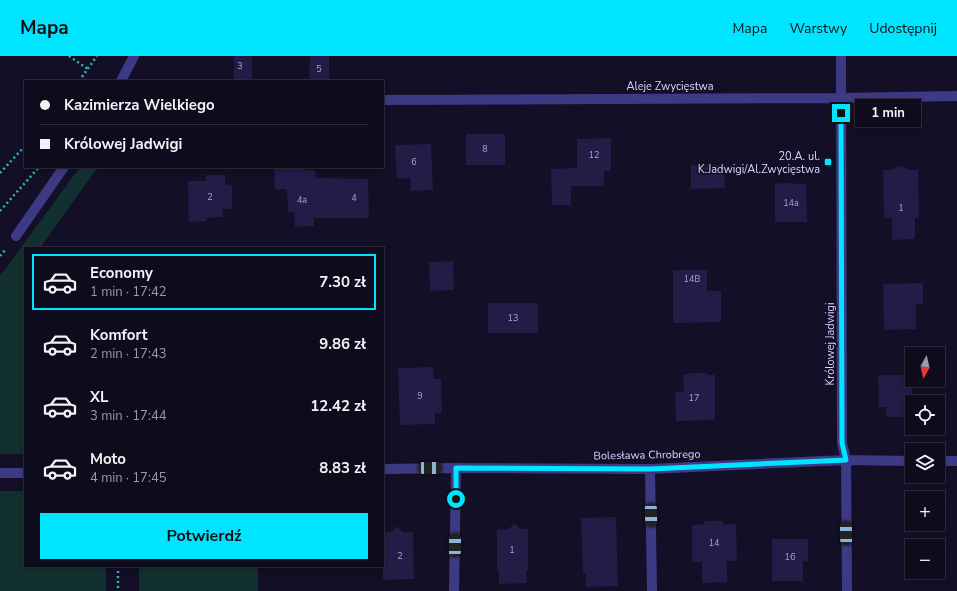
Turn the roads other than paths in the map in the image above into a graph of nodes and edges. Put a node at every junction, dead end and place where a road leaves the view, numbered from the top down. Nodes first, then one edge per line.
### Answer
1 (134, 56) edge
2 (841, 56) edge
3 (122, 80) edge
4 (957, 96) edge
5 (841, 98) junction
6 (384, 100) edge
7 (63, 168) edge
8 (16, 236) dead end
9 (846, 460) junction
10 (905, 460) edge
11 (945, 461) edge
12 (957, 461) edge
13 (456, 468) junction
14 (384, 469) edge
15 (650, 469) junction
16 (0, 473) edge
17 (24, 473) edge
18 (454, 591) edge
19 (652, 591) edge
20 (847, 591) edge

1 - 3 street
2 - 5 street, Królowej Jadwigi
4 - 5 street, Aleje Zwycięstwa
5 - 6 street, Aleje Zwycięstwa
5 - 9 street, Królowej Jadwigi
7 - 8 street
9 - 10 street, Bolesława Chrobrego
9 - 15 street, Bolesława Chrobrego
9 - 20 street, Królowej Jadwigi
11 - 12 street
13 - 14 street, Bolesława Chrobrego
13 - 15 street, Bolesława Chrobrego
13 - 18 street
15 - 19 street
16 - 17 street

